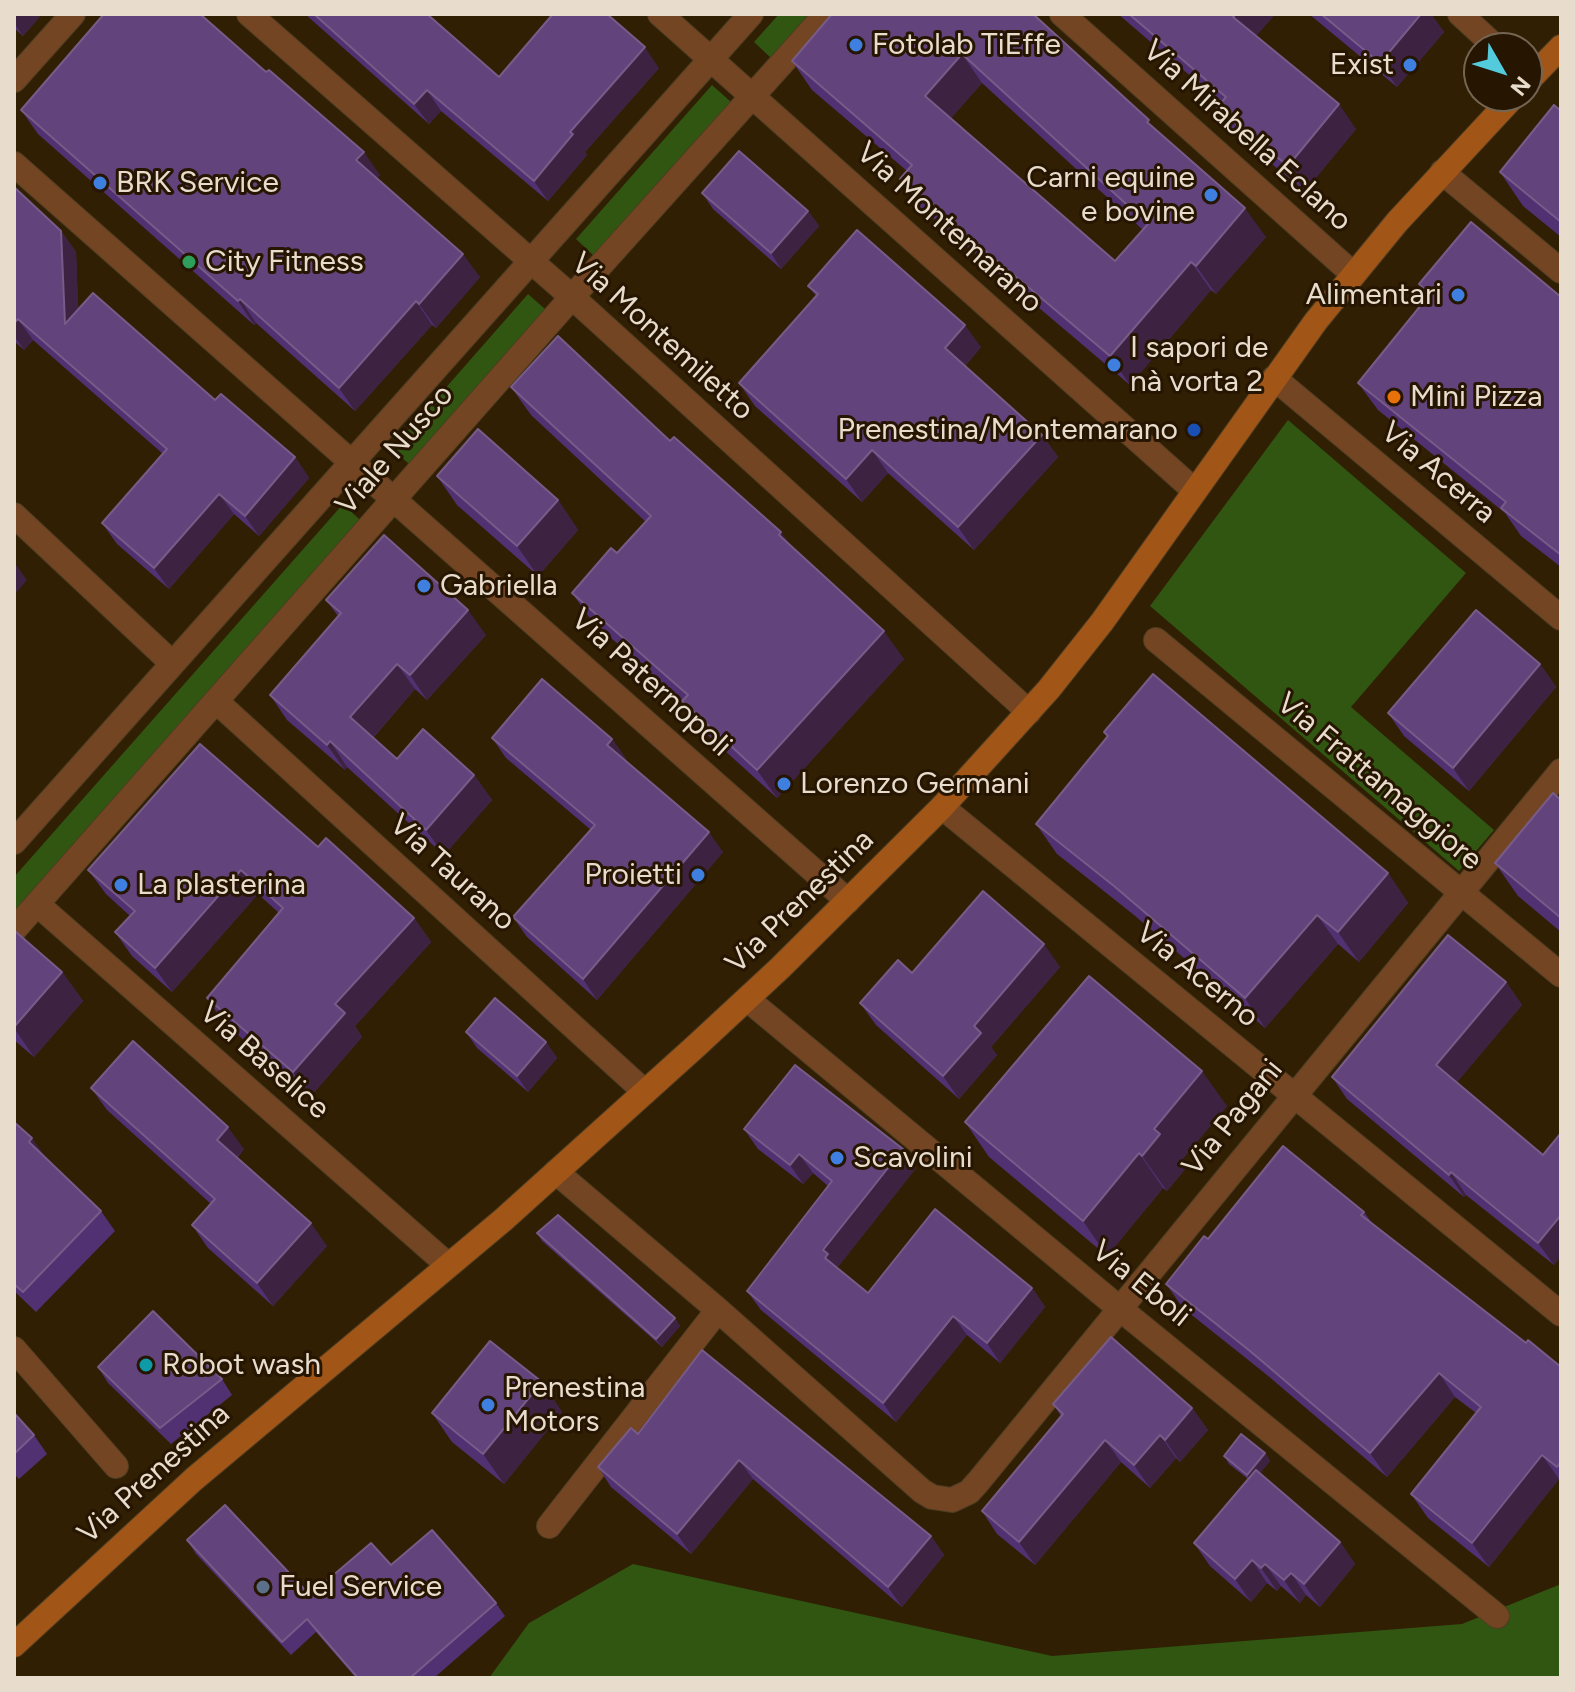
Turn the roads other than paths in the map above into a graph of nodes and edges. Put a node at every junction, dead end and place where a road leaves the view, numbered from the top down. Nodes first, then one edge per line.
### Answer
1 (73, 14) edge
2 (249, 14) edge
3 (660, 14) edge
4 (751, 14) edge
5 (826, 14) edge
6 (1062, 14) edge
7 (1460, 14) edge
8 (1480, 32) edge
9 (1561, 47) edge
10 (712, 59) junction
11 (1543, 64) edge
12 (14, 80) edge
13 (753, 96) junction
14 (1499, 112) edge
15 (14, 164) edge
16 (1442, 172) junction
17 (530, 262) junction
18 (1561, 271) edge
19 (1353, 274) junction
20 (572, 297) junction
21 (1274, 378) junction
22 (351, 461) junction
23 (1195, 491) junction
24 (395, 499) junction
25 (14, 515) edge
26 (1561, 618) edge
27 (1156, 640) dead end
28 (172, 663) junction
29 (217, 702) junction
30 (1029, 712) junction
31 (1561, 771) edge
32 (942, 807) junction
33 (14, 842) edge
34 (1462, 893) junction
35 (848, 901) junction
36 (37, 904) junction
37 (14, 930) edge
38 (1561, 975) edge
39 (747, 999) junction
40 (645, 1092) junction
41 (1293, 1095) junction
42 (556, 1172) junction
43 (448, 1265) junction
44 (1119, 1308) junction
45 (718, 1310) junction
46 (1561, 1314) edge
47 (14, 1349) edge
48 (116, 1466) dead end
49 (549, 1526) dead end
50 (1497, 1616) dead end
51 (14, 1645) edge

1 - 12 street
2 - 17 street, Via Montemiletto
3 - 10 street, Via Montemarano
4 - 10 street, Viale Nusco
5 - 13 street, Viale Nusco
6 - 19 street, Via Mirabella Eclano
7 - 8 street
9 - 11 main road
10 - 13 street, Via Montemarano
10 - 17 street, Viale Nusco
13 - 20 street, Viale Nusco
13 - 23 street, Via Montemarano
14 - 16 main road, Via Prenestina
15 - 22 street, Via Paternopoli
16 - 18 street
16 - 19 main road, Via Prenestina
17 - 20 street, Via Montemiletto
17 - 22 street, Viale Nusco
19 - 21 main road, Via Prenestina
20 - 24 street, Viale Nusco
20 - 30 street, Via Montemiletto
21 - 23 main road, Via Prenestina
21 - 26 street, Via Acerra
22 - 24 street, Via Paternopoli
22 - 28 street, Viale Nusco
23 - 30 main road, Via Prenestina
24 - 29 street, Viale Nusco
24 - 35 street, Via Paternopoli
25 - 28 street
27 - 34 street, Via Frattamaggiore
28 - 33 street, Viale Nusco
29 - 36 street, Viale Nusco
29 - 40 street, Via Taurano
30 - 32 main road, Via Prenestina
31 - 34 street, Via Pagani
32 - 35 main road, Via Prenestina
32 - 41 street, Via Acerno
34 - 38 street, Via Frattamaggiore
34 - 41 street, Via Pagani
35 - 39 main road, Via Prenestina
36 - 37 street, Viale Nusco
36 - 43 street, Via Baselice
39 - 40 main road, Via Prenestina
39 - 44 street, Via Eboli
40 - 42 main road, Via Prenestina
41 - 44 street, Via Pagani
41 - 46 street, Via Acerno
42 - 43 main road, Via Prenestina
42 - 45 street
43 - 51 main road, Via Prenestina
44 - 45 street, Via Pagani
44 - 50 street, Via Eboli
45 - 49 street
47 - 48 street

